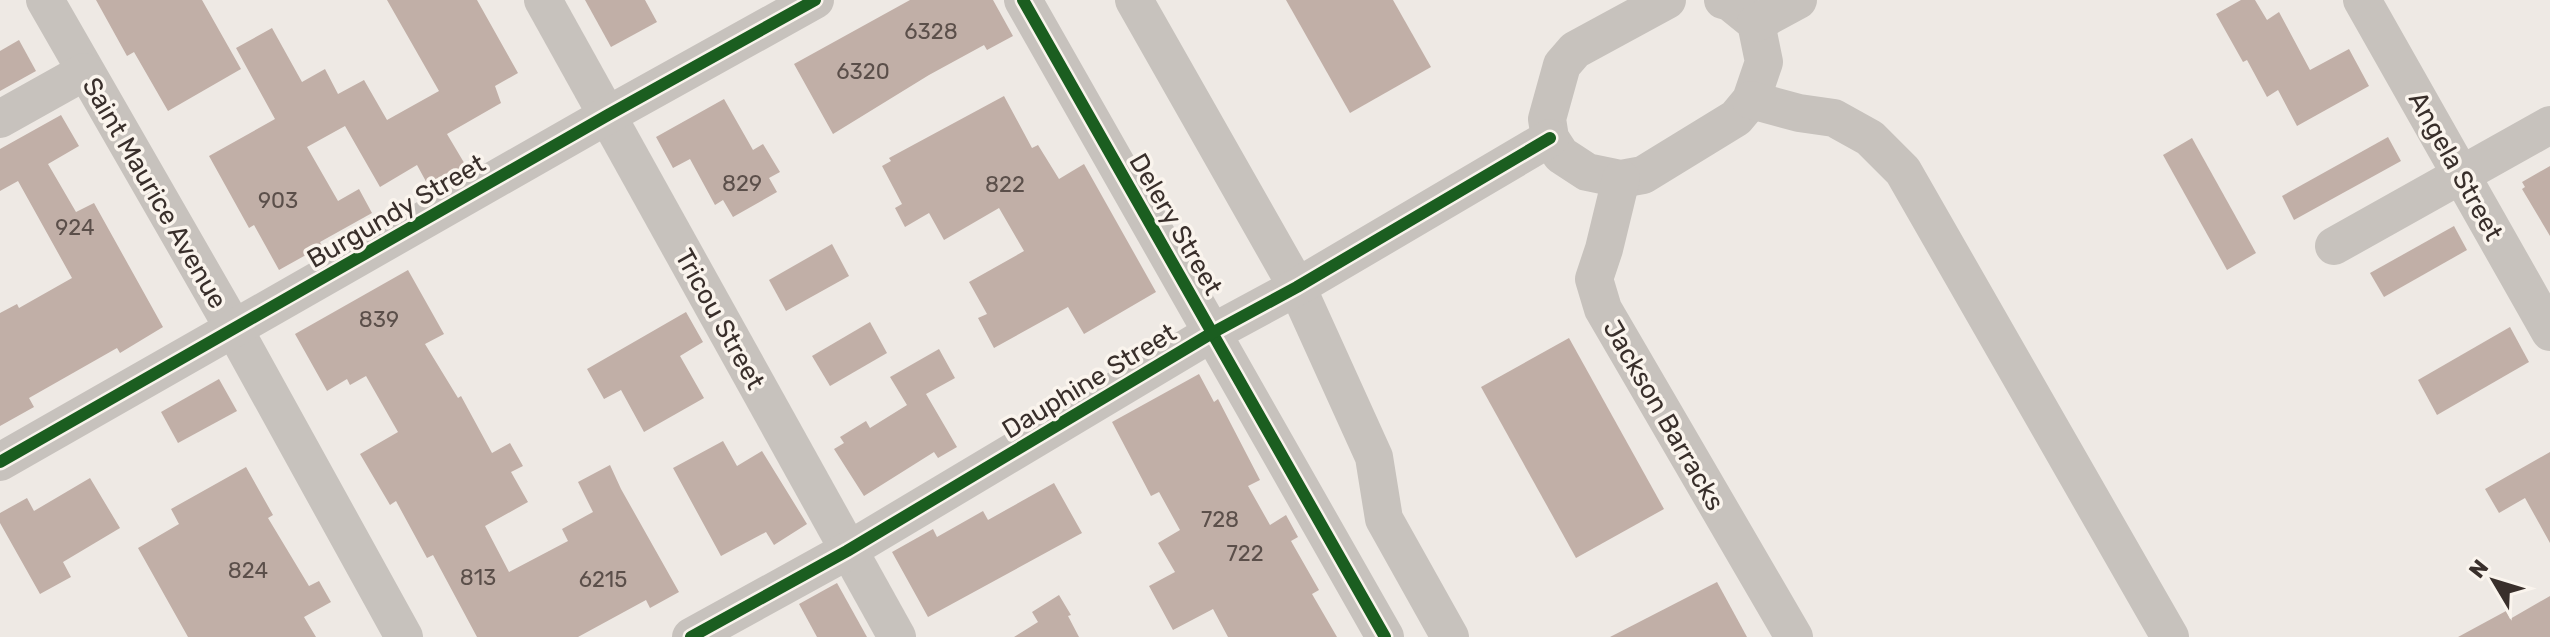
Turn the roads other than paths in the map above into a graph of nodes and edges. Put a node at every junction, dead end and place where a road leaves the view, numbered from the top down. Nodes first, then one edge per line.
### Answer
1 (45, 0) edge
2 (543, 0) edge
3 (815, 0) edge
4 (1023, 0) edge
5 (1134, 0) edge
6 (1667, 0) edge
7 (1723, 0) edge
8 (1798, 0) edge
9 (2362, 0) edge
10 (1756, 23) junction
11 (84, 72) junction
12 (1751, 100) junction
13 (608, 115) junction
14 (0, 119) edge
15 (2550, 125) edge
16 (1550, 138) junction
17 (2460, 176) junction
18 (1621, 179) junction
19 (2334, 246) dead end
20 (1297, 287) junction
21 (234, 329) junction
22 (2550, 332) edge
23 (1212, 333) junction
24 (0, 462) edge
25 (847, 551) junction
26 (404, 637) edge
27 (691, 637) edge
28 (897, 637) edge
29 (1385, 637) edge
30 (1450, 637) edge
31 (1794, 637) edge
32 (2170, 637) edge

1 - 11 street, Saint Maurice Avenue
2 - 13 street, Tricou Street
3 - 13 street, Burgundy Street
4 - 23 street, Delery Street
5 - 20 street
6 - 16 street
7 - 10 street
8 - 10 street
9 - 17 street, Angela Street
10 - 12 street
11 - 14 street
11 - 21 street, Saint Maurice Avenue
12 - 18 street
12 - 32 street
13 - 21 street, Burgundy Street
13 - 25 street, Tricou Street
15 - 17 street
16 - 18 street
16 - 20 street, Dauphine Street
17 - 19 street
17 - 22 street, Angela Street
18 - 31 street, Jackson Barracks
20 - 23 street, Dauphine Street
20 - 30 street
21 - 24 street, Burgundy Street
21 - 26 street, Saint Maurice Avenue
23 - 25 street, Dauphine Street
23 - 29 street, Delery Street
25 - 27 street, Dauphine Street
25 - 28 street, Tricou Street

